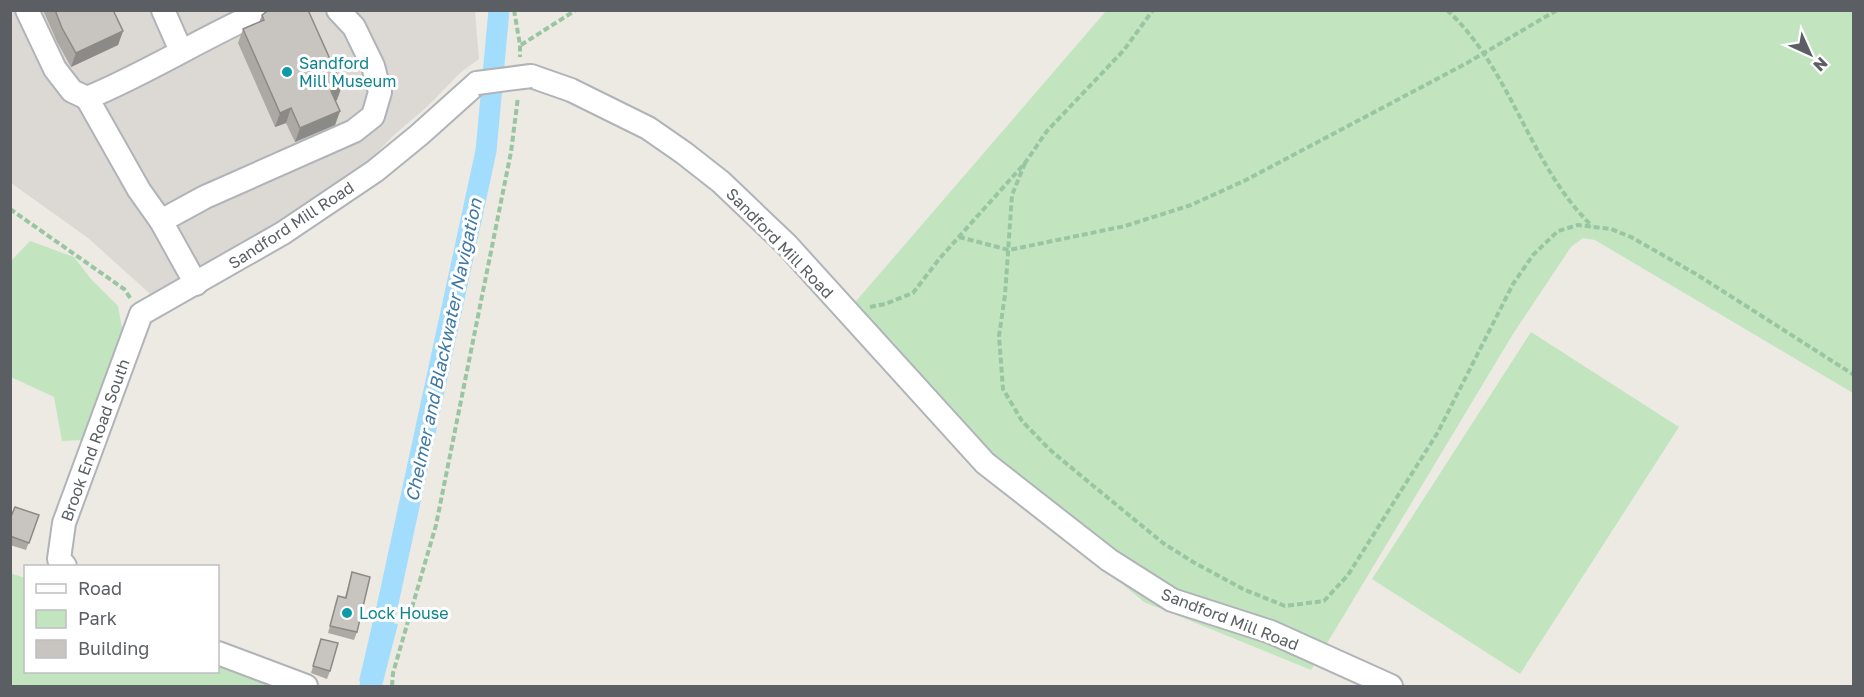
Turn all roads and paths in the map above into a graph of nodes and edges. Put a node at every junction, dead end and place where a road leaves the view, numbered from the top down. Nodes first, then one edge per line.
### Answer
1 (27, 10) edge
2 (163, 10) edge
3 (265, 10) edge
4 (338, 10) edge
5 (514, 10) edge
6 (576, 10) edge
7 (1153, 10) edge
8 (1447, 10) edge
9 (1557, 10) edge
10 (520, 45) junction
11 (182, 51) junction
12 (1484, 53) junction
13 (523, 79) junction
14 (87, 98) junction
15 (1025, 163) junction
16 (10, 209) edge
17 (161, 221) junction
18 (1593, 227) junction
19 (959, 237) junction
20 (1009, 250) junction
21 (196, 284) junction
22 (846, 312) junction
23 (141, 314) junction
24 (1854, 375) edge
25 (63, 565) edge
26 (219, 653) edge
27 (306, 687) edge
28 (392, 687) edge
29 (1391, 687) edge

1 - 14 street
2 - 11 street
3 - 11 street
4 - 17 street
5 - 10 path
6 - 10 path
7 - 15 path
8 - 12 path
9 - 12 path
10 - 13 path
11 - 14 street
12 - 18 path
12 - 20 path
13 - 21 street, Sandford Mill Road, bridge
13 - 22 street, Sandford Mill Road
13 - 28 path
14 - 17 street
15 - 19 path
15 - 20 path
16 - 23 path
17 - 21 street
18 - 20 path
18 - 24 path
19 - 20 path
19 - 22 path
21 - 23 street, Sandford Mill Road
22 - 29 street, Sandford Mill Road
23 - 25 street, Brook End Road South
26 - 27 street

